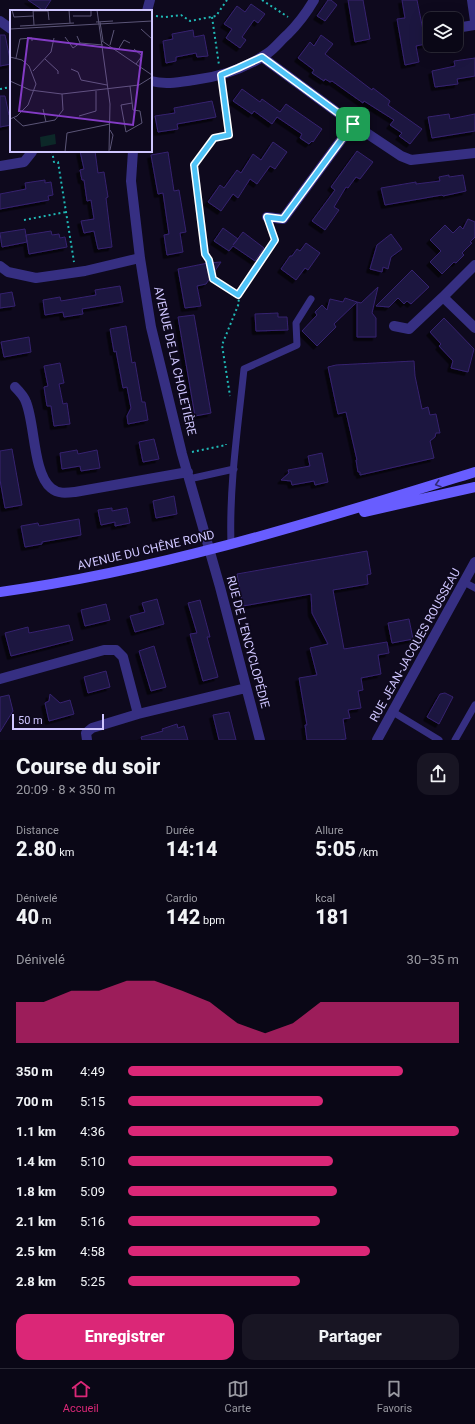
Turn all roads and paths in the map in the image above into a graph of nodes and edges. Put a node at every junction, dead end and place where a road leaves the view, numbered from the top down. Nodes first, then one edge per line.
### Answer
1 (150, 0) edge
2 (227, 0) edge
3 (262, 0) edge
4 (314, 0) edge
5 (472, 0) edge
6 (147, 10) edge
7 (152, 16) edge
8 (212, 17) junction
9 (0, 21) edge
10 (475, 21) edge
11 (297, 24) junction
12 (475, 25) edge
13 (463, 27) edge
14 (10, 28) edge
15 (262, 57) junction
16 (221, 75) junction
17 (152, 81) edge
18 (10, 87) edge
19 (0, 89) edge
20 (353, 124) junction
21 (32, 152) edge
22 (52, 152) edge
23 (133, 152) edge
24 (475, 153) edge
25 (0, 166) edge
26 (66, 212) junction
27 (267, 217) joint
28 (24, 220) dead end
29 (140, 258) junction
30 (475, 265) edge
31 (0, 266) edge
32 (76, 272) junction
33 (238, 295) junction
34 (442, 297) junction
35 (311, 299) dead end
36 (394, 326) dead end
37 (475, 328) edge
38 (16, 387) dead end
39 (231, 399) dead end
40 (227, 437) dead end
41 (182, 454) junction
42 (234, 469) junction
43 (475, 472) edge
44 (188, 475) junction
45 (475, 487) edge
46 (296, 526) junction
47 (231, 544) junction
48 (210, 550) junction
49 (475, 562) edge
50 (464, 582) junction
51 (475, 588) edge
52 (0, 592) edge
53 (0, 679) edge
54 (246, 688) junction
55 (475, 705) edge
56 (393, 712) junction
57 (138, 714) junction
58 (87, 740) edge
59 (260, 740) edge
60 (377, 740) edge
61 (439, 740) edge
62 (455, 740) edge

1 - 6 street
2 - 8 path
3 - 11 path
4 - 11 street
5 - 10 street
7 - 8 path
8 - 16 path
9 - 14 street
11 - 15 street
12 - 13 street
15 - 16 street
15 - 20 street
16 - 17 street
16 - 33 path
18 - 19 path
20 - 24 street
20 - 27 street
21 - 25 street
22 - 26 path
23 - 29 street, AVENUE DE LA CHOLETIÈRE
26 - 28 path
26 - 32 path
27 - 33 path
29 - 32 street
29 - 41 street, AVENUE DE LA CHOLETIÈRE
30 - 34 street
31 - 32 street
33 - 39 path
34 - 36 street
34 - 37 street
35 - 42 lane
38 - 44 street
40 - 41 path
41 - 44 street, AVENUE DE LA CHOLETIÈRE
42 - 44 lane
42 - 47 lane
43 -> 46 main road, AVENUE DU CHÊNE ROND
44 - 48 street, AVENUE DE LA CHOLETIÈRE
45 - 46 main road, AVENUE DU CHÊNE ROND
46 - 47 main road, AVENUE DU CHÊNE ROND
47 - 48 main road, AVENUE DU CHÊNE ROND
48 - 52 main road, AVENUE DU CHÊNE ROND
48 - 54 street, RUE DE L’ENCYCLOPÉDIE
49 - 50 street, RUE JEAN-JACQUES ROUSSEAU
50 - 51 lane
50 - 56 street, RUE JEAN-JACQUES ROUSSEAU
53 - 57 street
54 - 57 street
54 - 59 street, RUE DE L’ENCYCLOPÉDIE
55 - 62 lane
56 - 60 street, RUE JEAN-JACQUES ROUSSEAU
56 - 61 lane
57 - 58 street

